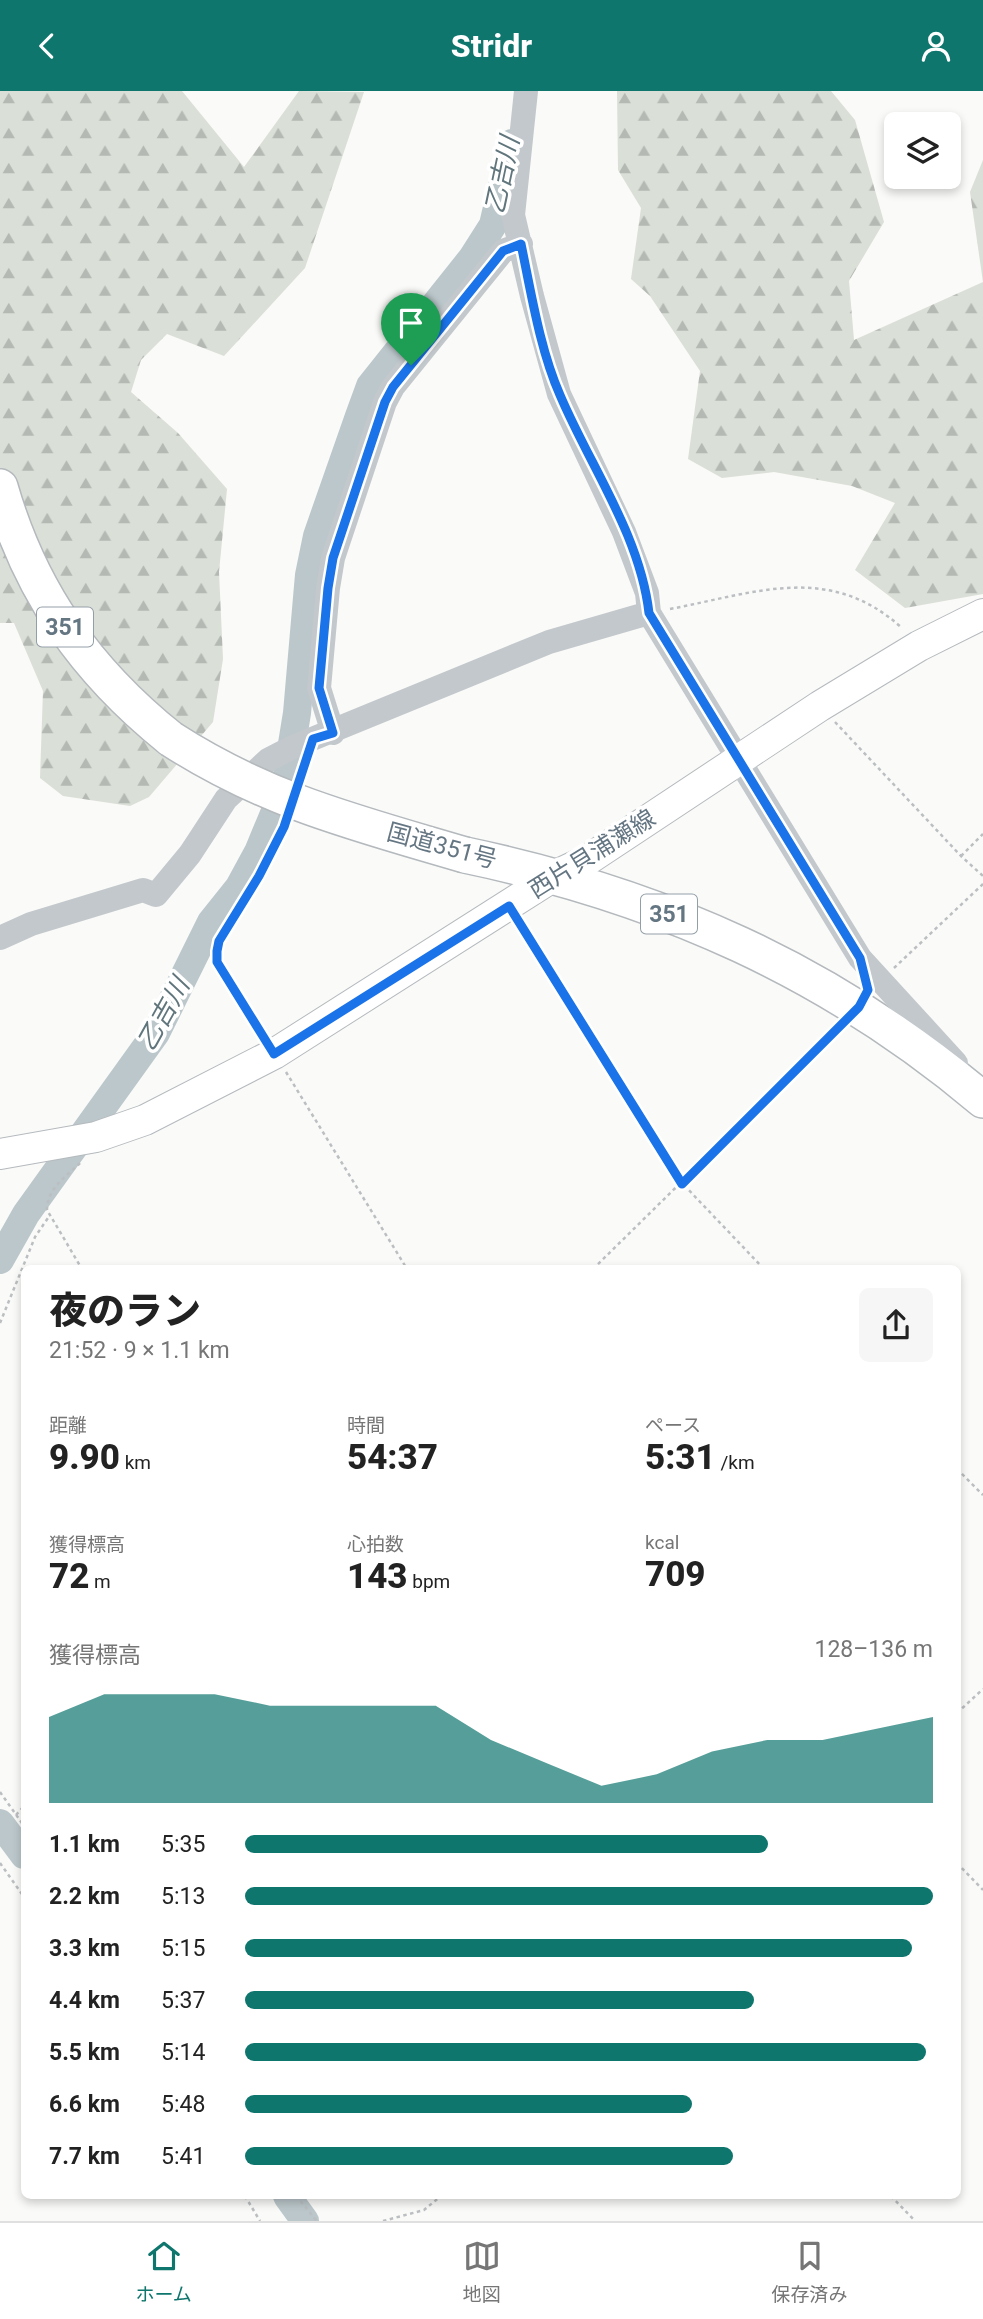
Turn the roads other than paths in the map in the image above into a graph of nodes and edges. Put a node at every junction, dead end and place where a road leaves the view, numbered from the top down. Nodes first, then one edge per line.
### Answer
1 (526, 91) edge
2 (521, 244) junction
3 (0, 487) edge
4 (649, 613) junction
5 (983, 614) edge
6 (323, 736) junction
7 (742, 761) junction
8 (554, 876) junction
9 (0, 938) edge
10 (860, 958) junction
11 (859, 1007) junction
12 (983, 1098) edge
13 (0, 1154) edge

1 - 2 street
2 - 4 street
2 - 6 street
3 - 8 highway, 国道351号 / 351, bridge
4 - 6 street
4 - 7 street
5 - 7 main road, 西片貝浦瀬線
6 - 9 street
7 - 8 main road, 西片貝浦瀬線
7 - 10 street
8 - 11 highway, 国道351号 / 351
8 - 13 main road, 西片貝浦瀬線
10 - 11 street
10 - 12 street
11 - 12 highway, 国道351号 / 351

